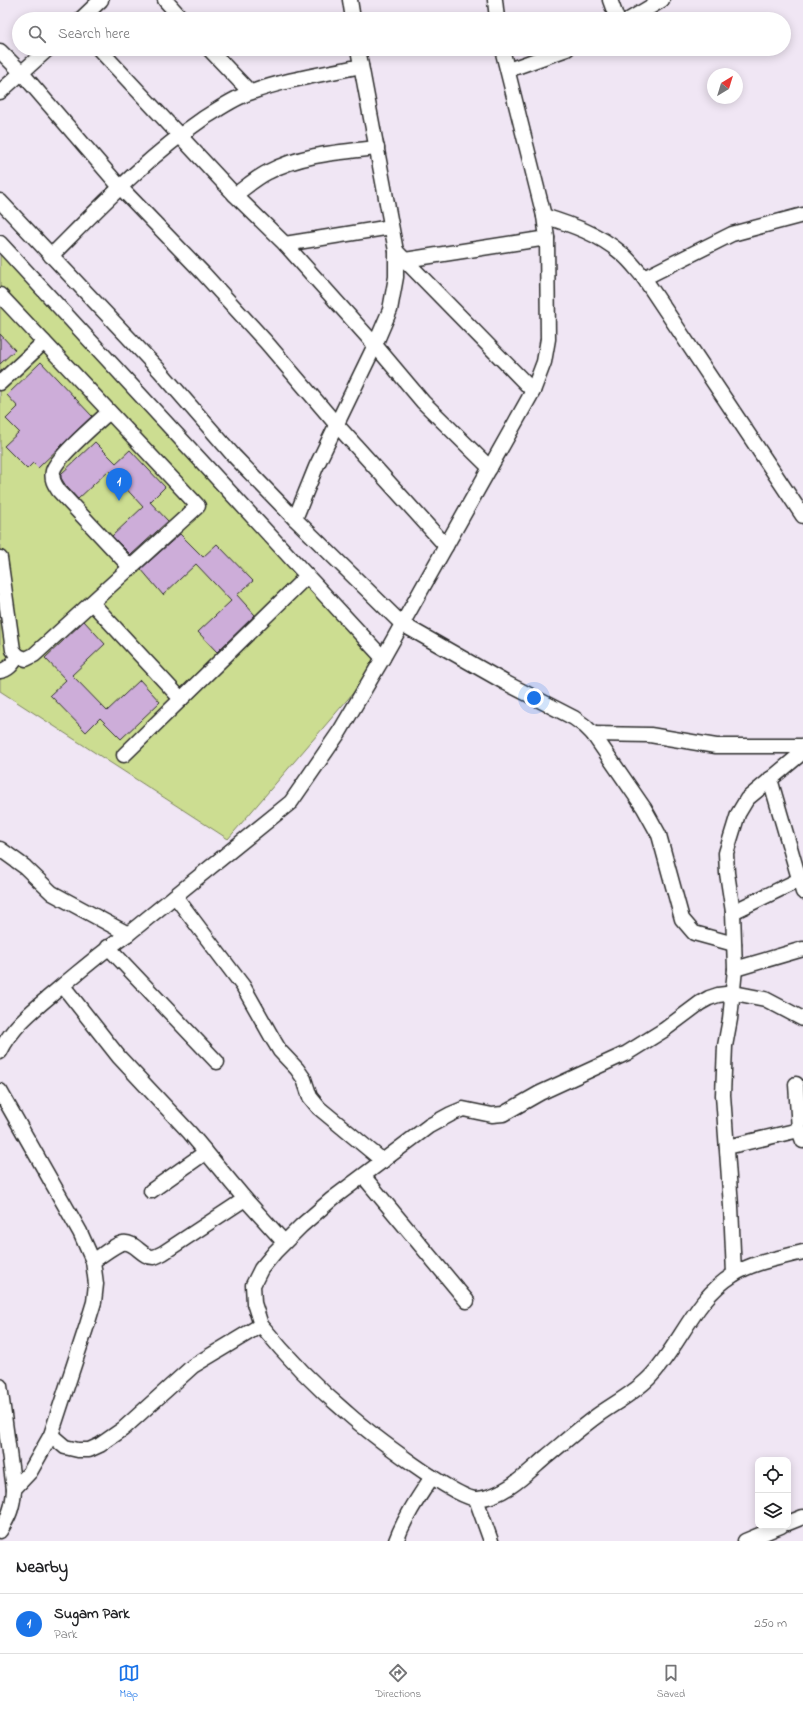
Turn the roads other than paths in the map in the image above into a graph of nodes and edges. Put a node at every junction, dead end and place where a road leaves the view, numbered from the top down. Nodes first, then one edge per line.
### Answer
1 (101, 0) edge
2 (165, 0) edge
3 (350, 0) edge
4 (495, 0) edge
5 (610, 0) edge
6 (662, 0) edge
7 (89, 12) edge
8 (176, 12) edge
9 (352, 12) edge
10 (496, 12) edge
11 (614, 12) edge
12 (642, 12) edge
13 (0, 51) edge
14 (40, 56) edge
15 (106, 56) edge
16 (216, 56) edge
17 (359, 56) edge
18 (504, 56) edge
19 (547, 56) edge
20 (361, 66) junction
21 (508, 70) junction
22 (21, 72) junction
23 (0, 92) edge
24 (250, 92) junction
25 (180, 135) junction
26 (377, 148) junction
27 (120, 187) junction
28 (235, 195) junction
29 (0, 201) edge
30 (803, 215) edge
31 (544, 216) junction
32 (391, 227) junction
33 (547, 238) junction
34 (0, 243) edge
35 (285, 244) junction
36 (400, 255) junction
37 (51, 256) junction
38 (644, 278) junction
39 (0, 295) edge
40 (44, 342) junction
41 (376, 345) junction
42 (0, 383) edge
43 (533, 391) junction
44 (109, 412) junction
45 (336, 424) junction
46 (490, 468) junction
47 (803, 516) edge
48 (295, 520) junction
49 (446, 546) junction
50 (0, 558) edge
51 (131, 568) junction
52 (307, 576) junction
53 (92, 603) junction
54 (402, 624) junction
55 (18, 656) junction
56 (383, 658) junction
57 (0, 671) edge
58 (181, 699) junction
59 (593, 734) junction
60 (803, 746) edge
61 (803, 752) edge
62 (124, 755) dead end
63 (770, 779) junction
64 (0, 849) edge
65 (802, 883) edge
66 (175, 896) junction
67 (733, 912) junction
68 (128, 934) junction
69 (734, 944) junction
70 (108, 947) junction
71 (803, 949) edge
72 (735, 969) junction
73 (63, 986) junction
74 (734, 993) junction
75 (803, 1019) edge
76 (0, 1052) edge
77 (217, 1062) dead end
78 (796, 1084) dead end
79 (0, 1091) edge
80 (801, 1136) edge
81 (727, 1147) junction
82 (206, 1152) junction
83 (383, 1161) junction
84 (364, 1177) junction
85 (151, 1191) dead end
86 (245, 1199) junction
87 (284, 1242) junction
88 (803, 1252) edge
89 (93, 1261) junction
90 (734, 1274) junction
91 (467, 1301) dead end
92 (261, 1325) junction
93 (0, 1386) edge
94 (2, 1420) edge
95 (51, 1435) junction
96 (432, 1477) junction
97 (14, 1489) junction
98 (476, 1499) junction
99 (803, 1517) edge
100 (791, 1522) edge
101 (774, 1529) edge
102 (0, 1531) edge
103 (396, 1541) edge
104 (491, 1541) edge
105 (745, 1541) edge

1 - 7 street
2 - 8 street
3 - 9 street
4 - 10 street
5 - 11 street
6 - 12 street
13 - 22 street
14 - 22 street
15 - 25 street
16 - 24 street
17 - 20 street
18 - 21 street
19 - 21 street
20 - 24 street
20 - 26 street
21 - 31 street
22 - 23 street
22 - 27 street
24 - 25 street
25 - 27 street
25 - 28 street
26 - 28 street
26 - 32 street
27 - 37 street
27 - 45 street
28 - 35 street
29 - 37 street
30 - 38 street
31 - 33 street
31 - 38 street
32 - 35 street
32 - 36 street
33 - 36 street
33 - 43 street
34 - 52 street
35 - 41 street
36 - 41 street
36 - 43 street
37 - 48 street
38 - 47 street
39 - 40 street
40 - 42 street
40 - 44 street
41 - 45 street
41 - 46 street
43 - 46 street
44 - 51 street
44 - 51 street
45 - 48 street
45 - 49 street
46 - 49 street
48 - 54 street
49 - 54 street
50 - 55 street
51 - 53 street
52 - 56 street
52 - 58 street
53 - 55 street
53 - 58 street
54 - 56 street
54 - 59 street
55 - 57 street
56 - 66 street
58 - 62 street
59 - 60 street
59 - 69 street
61 - 63 street
63 - 65 street
63 - 67 street
64 - 68 street
65 - 67 street
66 - 68 street
66 - 83 street
67 - 69 street
68 - 70 street
69 - 72 street
70 - 73 street
70 - 77 street
71 - 72 street
72 - 74 street
73 - 76 street
73 - 82 street
74 - 75 street
74 - 81 street
74 - 83 street
78 - 80 street
79 - 89 street
80 - 81 street
81 - 90 street
82 - 85 street
82 - 86 street
83 - 84 street
84 - 87 street
84 - 91 street
86 - 87 street
86 - 89 street
87 - 92 street
88 - 90 street
89 - 95 street
90 - 98 street
92 - 95 street
92 - 96 street
93 - 94 street
94 - 97 street
95 - 97 street
96 - 98 street
96 - 103 street
97 - 102 street
98 - 104 street
99 - 100 street
101 - 105 street

